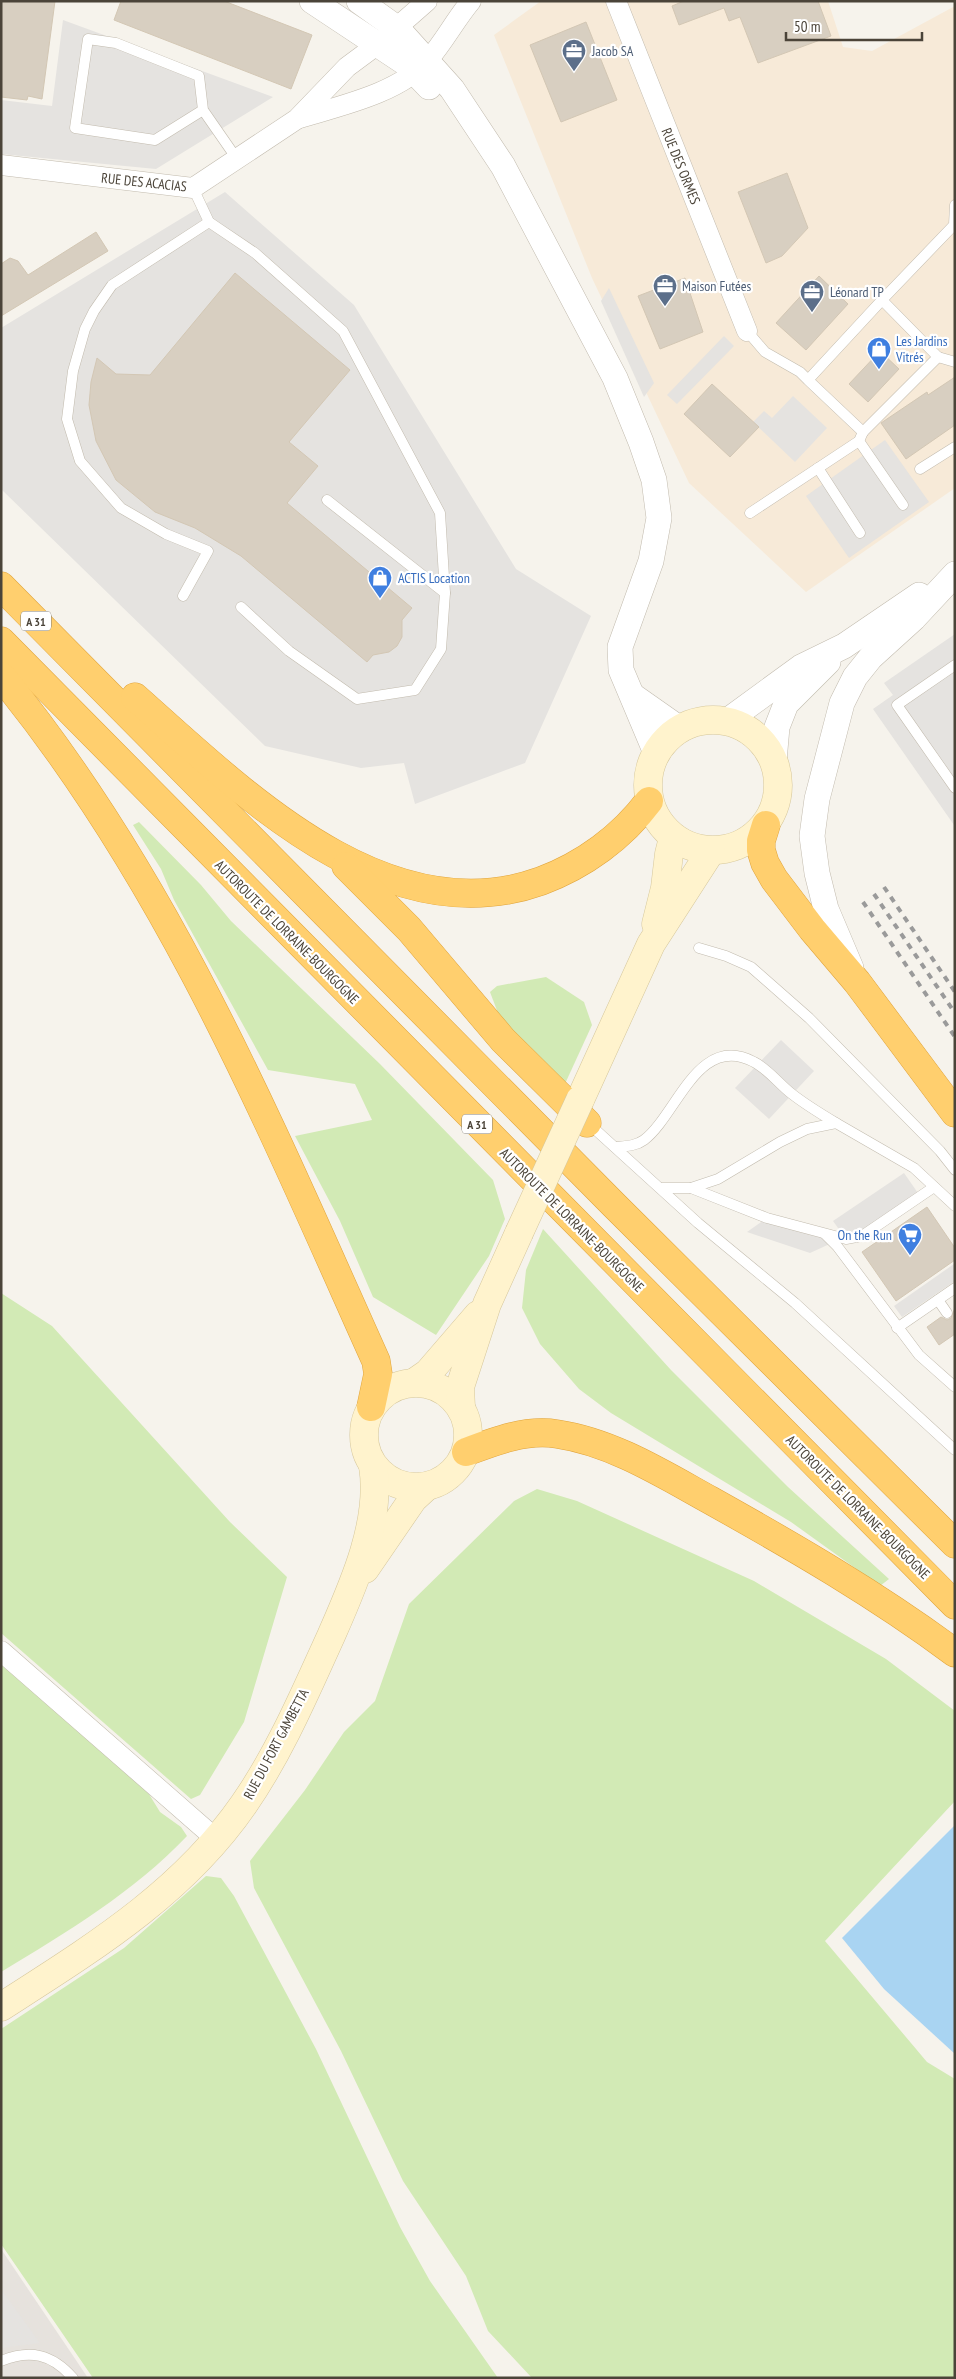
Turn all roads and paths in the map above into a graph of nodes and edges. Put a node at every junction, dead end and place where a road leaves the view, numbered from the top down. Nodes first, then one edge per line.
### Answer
1 (312, 1) edge
2 (359, 1) edge
3 (427, 1) edge
4 (471, 1) edge
5 (616, 1) edge
6 (396, 27) junction
7 (378, 44) junction
8 (421, 67) junction
9 (203, 110) junction
10 (297, 119) junction
11 (237, 158) junction
12 (1, 165) edge
13 (193, 188) junction
14 (955, 205) edge
15 (209, 222) junction
16 (882, 300) junction
17 (747, 331) joint
18 (938, 358) junction
19 (955, 362) edge
20 (808, 380) junction
21 (861, 436) junction
22 (955, 447) edge
23 (818, 468) junction
24 (920, 469) dead end
25 (327, 500) dead end
26 (903, 505) dead end
27 (750, 513) dead end
28 (860, 533) dead end
29 (955, 573) edge
30 (1, 586) edge
31 (445, 593) junction
32 (183, 596) dead end
33 (241, 607) dead end
34 (1, 641) edge
35 (844, 646) junction
36 (70, 655) junction
37 (955, 665) edge
38 (1, 676) edge
39 (631, 694) junction
40 (728, 721) junction
41 (680, 729) junction
42 (656, 753) junction
43 (774, 761) junction
44 (955, 788) edge
45 (649, 801) junction
46 (766, 825) junction
47 (673, 838) junction
48 (711, 851) junction
49 (333, 854) junction
50 (651, 944) junction
51 (699, 948) dead end
52 (857, 982) junction
53 (584, 1111) junction
54 (955, 1114) edge
55 (836, 1123) junction
56 (615, 1147) junction
57 (955, 1170) edge
58 (934, 1187) junction
59 (662, 1188) junction
60 (691, 1188) junction
61 (955, 1206) edge
62 (824, 1234) junction
63 (955, 1288) edge
64 (938, 1300) junction
65 (486, 1304) junction
66 (947, 1313) dead end
67 (897, 1328) junction
68 (415, 1382) junction
69 (955, 1387) edge
70 (371, 1407) junction
71 (461, 1408) junction
72 (955, 1450) edge
73 (466, 1452) junction
74 (373, 1466) junction
75 (426, 1487) junction
76 (955, 1544) edge
77 (354, 1585) junction
78 (955, 1605) edge
79 (1, 1651) edge
80 (955, 1653) edge
81 (216, 1839) junction
82 (1, 2007) edge
83 (1, 2361) edge
84 (73, 2378) edge

1 - 7 street
2 - 6 street
3 - 6 street, RUE DES ACACIAS
4 - 8 street
5 - 17 street, RUE DES ORMES
6 - 7 street, RUE DES ACACIAS
6 - 8 street
7 - 8 street
7 - 10 street, RUE DES ACACIAS
8 - 10 street, RUE DES ACACIAS
8 - 39 street
9 - 9 lane
9 - 11 lane
10 - 11 street, RUE DES ACACIAS
11 - 13 street, RUE DES ACACIAS
12 - 13 street, RUE DES ACACIAS
13 - 15 lane
14 - 16 lane
15 - 31 lane
15 - 32 lane
16 - 18 lane
16 - 20 lane
17 - 20 lane
18 - 19 lane
18 - 21 lane
20 - 21 lane
21 - 23 lane
21 - 26 lane
22 - 24 lane
23 - 27 lane
23 - 28 lane
25 - 31 lane
29 - 35 street
29 - 52 street
30 - 36 highway, A 31
31 - 33 lane
34 - 78 highway, AUTOROUTE DE LORRAINE-BOURGOGNE / A 31
35 - 40 street
35 - 43 street
36 - 49 highway
36 - 76 highway, A 31
37 - 44 lane
38 - 70 highway
39 - 41 street
39 - 42 street
40 - 41 main road
40 - 43 main road
41 - 42 main road
42 - 45 main road
43 - 46 main road
45 - 47 main road
45 - 49 highway
46 - 48 main road
46 - 52 highway
47 - 48 main road
47 - 50 main road
48 - 50 main road
49 - 53 highway
50 - 53 main road
51 - 57 lane
52 - 54 highway
53 - 56 lane
53 - 65 main road, bridge
55 - 56 lane
55 - 58 lane
55 - 60 lane
56 - 59 lane
58 - 61 lane
58 - 62 lane
59 - 60 lane
59 - 72 lane
60 - 62 lane
62 - 67 lane
63 - 64 lane
64 - 66 lane
64 - 67 lane
65 - 68 main road
65 - 71 main road
67 - 69 lane
68 - 70 main road
68 - 71 main road
70 - 74 main road
71 - 73 main road
73 - 75 main road
73 - 80 highway
74 - 75 main road
74 - 77 main road, RUE DU FORT GAMBETTA
75 - 77 main road, RUE DU FORT GAMBETTA
77 - 81 main road, RUE DU FORT GAMBETTA
79 - 81 street
81 - 82 main road, RUE DU FORT GAMBETTA
83 - 84 lane

